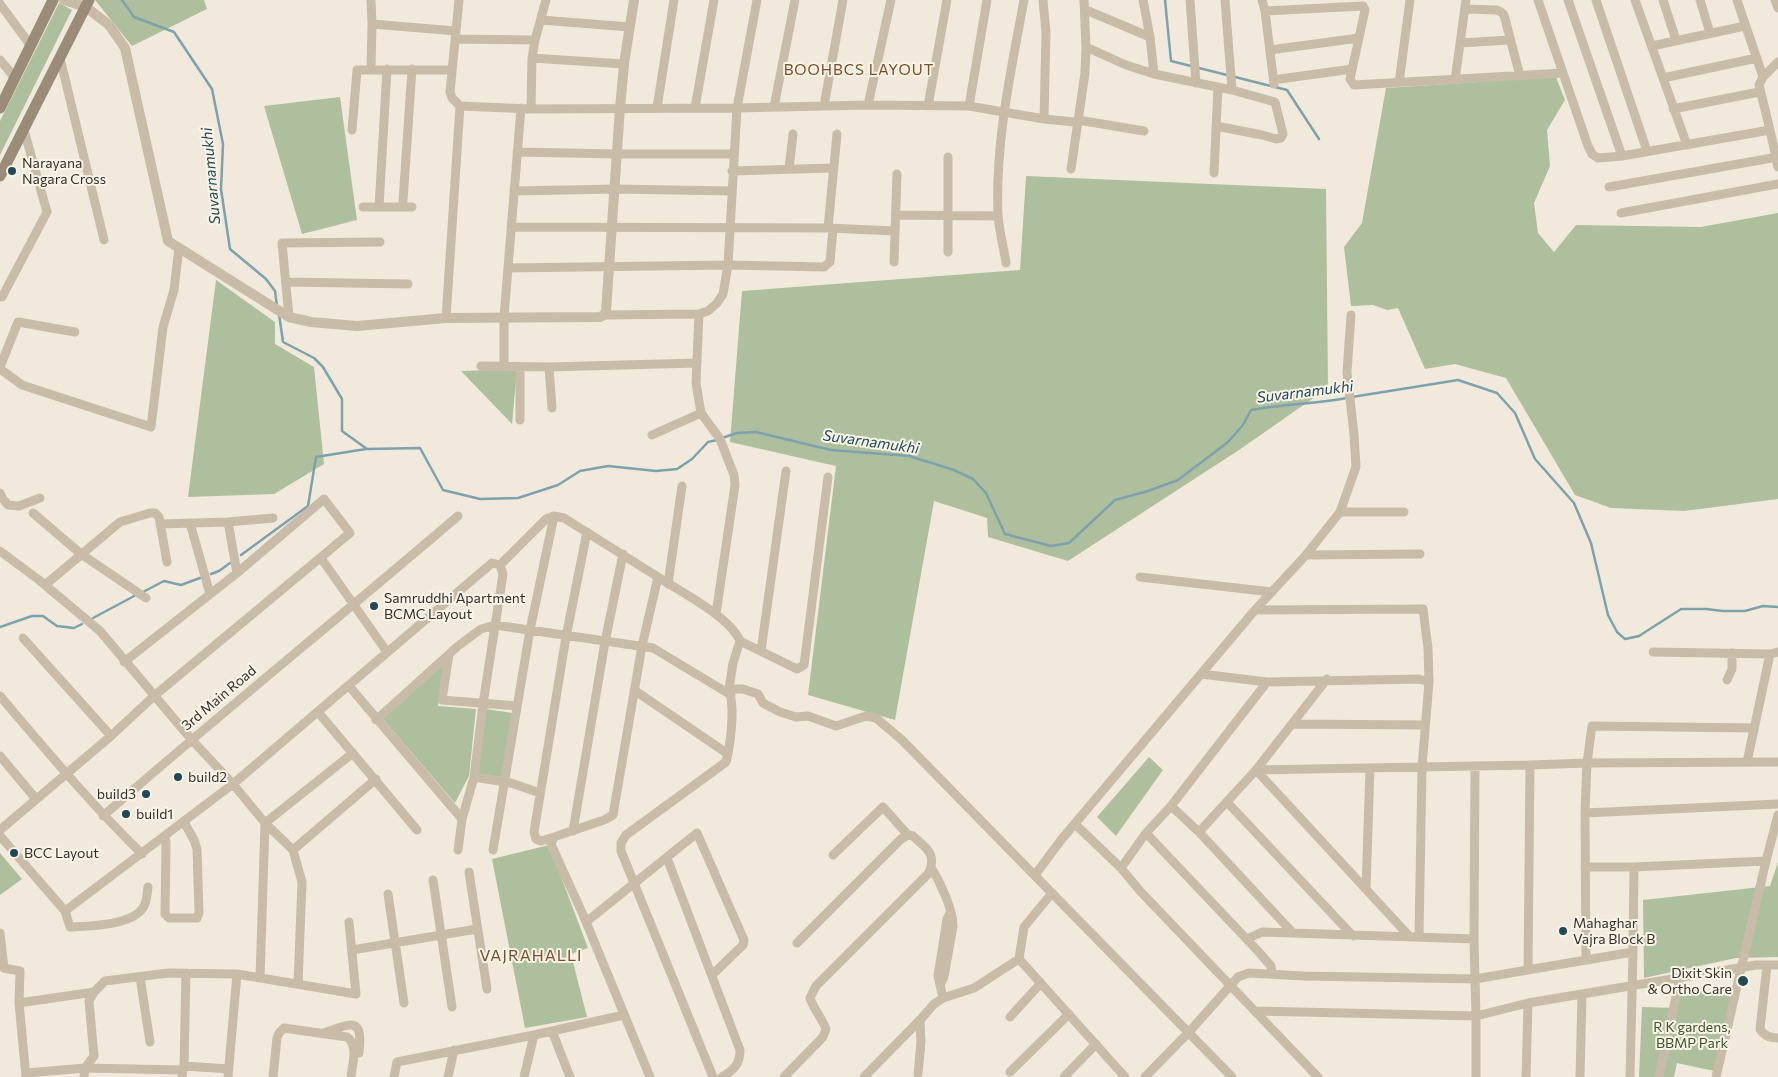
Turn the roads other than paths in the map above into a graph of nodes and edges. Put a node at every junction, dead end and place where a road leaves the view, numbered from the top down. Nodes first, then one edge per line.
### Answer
1 (54, 0) edge
2 (64, 0) edge
3 (371, 0) edge
4 (459, 0) edge
5 (546, 0) edge
6 (634, 0) edge
7 (674, 0) edge
8 (714, 0) edge
9 (757, 0) edge
10 (795, 0) edge
11 (843, 0) edge
12 (890, 0) edge
13 (947, 0) edge
14 (987, 0) edge
15 (1024, 0) edge
16 (1042, 0) edge
17 (1084, 0) edge
18 (1143, 0) edge
19 (1190, 0) edge
20 (1225, 0) edge
21 (1262, 0) edge
22 (1410, 0) edge
23 (1538, 0) edge
24 (1568, 0) edge
25 (1596, 0) edge
26 (1635, 0) edge
27 (1663, 0) edge
28 (1700, 0) edge
29 (1737, 0) edge
30 (1776, 0) edge
31 (0, 4) edge
32 (87, 4) edge
33 (1465, 5) edge
34 (1778, 8) edge
35 (1086, 10) junction
36 (1265, 12) junction
37 (541, 20) junction
38 (372, 24) junction
39 (1745, 26) junction
40 (630, 27) junction
41 (1710, 33) junction
42 (456, 35) junction
43 (1150, 37) junction
44 (1359, 38) junction
45 (535, 40) junction
46 (1510, 40) junction
47 (1676, 40) junction
48 (1460, 44) junction
49 (31, 46) junction
50 (1652, 46) junction
51 (1086, 47) junction
52 (1270, 50) junction
53 (60, 58) junction
54 (532, 58) junction
55 (1757, 58) junction
56 (0, 60) edge
57 (1778, 62) edge
58 (624, 64) junction
59 (387, 69) junction
60 (412, 69) junction
61 (1352, 69) junction
62 (371, 70) junction
63 (452, 70) junction
64 (1563, 73) junction
65 (1154, 74) junction
66 (1520, 76) junction
67 (1763, 77) junction
68 (15, 78) junction
69 (1663, 78) junction
70 (1455, 80) junction
71 (1196, 83) junction
72 (1399, 83) junction
73 (1218, 87) junction
74 (1232, 90) junction
75 (1759, 92) junction
76 (868, 105) junction
77 (460, 106) junction
78 (824, 106) junction
79 (928, 106) junction
80 (969, 106) junction
81 (774, 107) junction
82 (0, 108) edge
83 (521, 108) junction
84 (530, 108) junction
85 (620, 108) junction
86 (657, 108) junction
87 (695, 108) junction
88 (737, 108) junction
89 (1673, 109) junction
90 (1004, 112) junction
91 (1044, 119) junction
92 (1078, 120) junction
93 (1216, 126) junction
94 (24, 130) junction
95 (352, 130) dead end
96 (1770, 130) junction
97 (1144, 131) dead end
98 (793, 134) dead end
99 (838, 134) dead end
100 (1687, 145) junction
101 (517, 152) junction
102 (1647, 152) junction
103 (617, 154) junction
104 (733, 154) junction
105 (1622, 156) junction
106 (948, 157) dead end
107 (1777, 161) edge
108 (833, 168) junction
109 (789, 169) junction
110 (1070, 169) dead end
111 (732, 171) junction
112 (1214, 173) dead end
113 (897, 174) dead end
114 (0, 176) edge
115 (1778, 184) edge
116 (1609, 187) dead end
117 (616, 189) junction
118 (514, 191) junction
119 (731, 191) junction
120 (403, 201) dead end
121 (363, 207) dead end
122 (379, 207) junction
123 (412, 207) dead end
124 (1620, 213) dead end
125 (896, 215) junction
126 (948, 216) junction
127 (998, 216) junction
128 (511, 227) junction
129 (612, 227) junction
130 (729, 228) junction
131 (831, 228) junction
132 (895, 231) junction
133 (104, 240) dead end
134 (380, 242) dead end
135 (179, 248) junction
136 (948, 252) dead end
137 (894, 262) dead end
138 (1006, 263) dead end
139 (728, 265) junction
140 (609, 266) junction
141 (508, 268) junction
142 (286, 282) junction
143 (408, 284) dead end
144 (0, 297) edge
145 (699, 314) junction
146 (604, 315) junction
147 (1351, 315) dead end
148 (289, 317) junction
149 (504, 317) junction
150 (446, 318) junction
151 (75, 332) dead end
152 (697, 363) junction
153 (481, 366) dead end
154 (504, 366) junction
155 (520, 367) junction
156 (549, 367) junction
157 (0, 368) edge
158 (552, 408) dead end
159 (701, 413) junction
160 (520, 420) dead end
161 (652, 435) dead end
162 (786, 471) dead end
163 (828, 477) dead end
164 (682, 486) dead end
165 (0, 493) edge
166 (40, 498) dead end
167 (1340, 512) junction
168 (1404, 512) dead end
169 (33, 513) dead end
170 (458, 516) dead end
171 (554, 516) junction
172 (273, 518) dead end
173 (228, 522) junction
174 (190, 523) junction
175 (160, 524) junction
176 (588, 532) junction
177 (0, 551) edge
178 (81, 554) junction
179 (623, 554) junction
180 (1420, 554) dead end
181 (1306, 555) junction
182 (321, 558) junction
183 (167, 562) dead end
184 (500, 565) junction
185 (236, 573) junction
186 (1140, 577) dead end
187 (658, 578) junction
188 (45, 584) junction
189 (668, 584) junction
190 (1272, 592) junction
191 (210, 594) junction
192 (146, 598) dead end
193 (354, 604) junction
194 (1255, 610) junction
195 (716, 614) junction
196 (495, 625) junction
197 (530, 630) junction
198 (566, 637) junction
199 (23, 638) dead end
200 (740, 640) junction
201 (605, 642) junction
202 (642, 646) junction
203 (761, 651) junction
204 (387, 652) junction
205 (1653, 652) dead end
206 (1732, 653) junction
207 (1774, 653) edge
208 (449, 654) junction
209 (124, 662) junction
210 (1201, 674) junction
211 (1327, 680) junction
212 (1727, 680) dead end
213 (1267, 682) junction
214 (1429, 682) junction
215 (349, 686) junction
216 (634, 690) junction
217 (730, 692) junction
218 (0, 696) edge
219 (154, 696) junction
220 (483, 704) junction
221 (517, 706) junction
222 (318, 712) junction
223 (376, 720) junction
224 (1293, 724) junction
225 (1426, 725) junction
226 (1754, 728) junction
227 (110, 736) junction
228 (191, 739) junction
229 (353, 753) junction
230 (728, 754) junction
231 (0, 756) edge
232 (1747, 762) junction
233 (1778, 762) edge
234 (1587, 763) junction
235 (1530, 765) junction
236 (1475, 766) junction
237 (1422, 767) junction
238 (1370, 768) junction
239 (1256, 770) junction
240 (66, 774) junction
241 (474, 777) junction
242 (376, 779) junction
243 (504, 782) junction
244 (233, 784) junction
245 (540, 793) junction
246 (36, 799) junction
247 (1226, 802) junction
248 (1778, 804) edge
249 (1171, 806) junction
250 (1585, 813) junction
251 (1778, 815) edge
252 (103, 816) junction
253 (462, 819) junction
254 (184, 822) junction
255 (265, 823) junction
256 (1075, 824) junction
257 (0, 830) edge
258 (417, 830) dead end
259 (573, 830) junction
260 (1199, 832) junction
261 (1146, 834) junction
262 (0, 836) edge
263 (165, 836) junction
264 (908, 836) junction
265 (554, 837) junction
266 (293, 850) junction
267 (458, 850) dead end
268 (493, 850) dead end
269 (142, 854) junction
270 (833, 855) dead end
271 (667, 858) junction
272 (1766, 861) junction
273 (931, 867) junction
274 (1585, 867) junction
275 (1634, 867) junction
276 (1121, 868) junction
277 (469, 872) dead end
278 (1035, 876) junction
279 (433, 880) dead end
280 (634, 884) junction
281 (148, 887) dead end
282 (1366, 889) junction
283 (1052, 893) junction
284 (388, 894) dead end
285 (64, 911) junction
286 (349, 922) dead end
287 (586, 922) junction
288 (477, 929) junction
289 (0, 933) edge
290 (1293, 933) junction
291 (441, 935) junction
292 (1354, 936) junction
293 (1414, 937) junction
294 (1247, 939) junction
295 (1474, 939) junction
296 (395, 943) junction
297 (797, 943) dead end
298 (352, 950) junction
299 (1633, 952) junction
300 (1019, 960) junction
301 (1586, 960) junction
302 (1767, 965) junction
303 (1778, 965) edge
304 (1741, 968) junction
305 (1528, 970) junction
306 (186, 973) junction
307 (238, 974) junction
308 (1272, 974) junction
309 (712, 976) junction
310 (140, 977) junction
311 (260, 978) junction
312 (1680, 978) junction
313 (1474, 979) junction
314 (1041, 983) junction
315 (298, 984) junction
316 (1231, 985) junction
317 (1632, 987) junction
318 (488, 989) dead end
319 (94, 992) junction
320 (1582, 995) junction
321 (943, 998) junction
322 (19, 1002) junction
323 (404, 1003) dead end
324 (1528, 1004) junction
325 (452, 1007) dead end
326 (1254, 1011) junction
327 (1069, 1014) junction
328 (624, 1015) junction
329 (1476, 1016) junction
330 (1010, 1017) dead end
331 (920, 1020) junction
332 (552, 1031) junction
333 (1190, 1032) junction
334 (322, 1034) junction
335 (534, 1035) junction
336 (1778, 1038) edge
337 (150, 1042) dead end
338 (1096, 1044) junction
339 (454, 1050) junction
340 (358, 1058) dead end
341 (183, 1071) edge
342 (85, 1072) edge
343 (1010, 1072) dead end
344 (136, 1073) edge
345 (228, 1073) edge
346 (918, 1074) dead end
347 (26, 1075) edge
348 (355, 1075) edge
349 (273, 1077) edge
350 (394, 1077) edge
351 (448, 1077) edge
352 (524, 1077) edge
353 (570, 1077) edge
354 (650, 1077) edge
355 (713, 1077) edge
356 (722, 1077) edge
357 (784, 1077) edge
358 (864, 1077) edge
359 (1064, 1077) edge
360 (1125, 1077) edge
361 (1145, 1077) edge
362 (1232, 1077) edge
363 (1318, 1077) edge
364 (1476, 1077) edge
365 (1526, 1077) edge
366 (1580, 1077) edge
367 (1630, 1077) edge
368 (1660, 1077) edge
369 (1716, 1077) edge

1 - 49 main road
2 - 32 street
3 - 38 street
4 - 42 street
5 - 37 street
6 - 40 street
7 - 86 street
8 - 87 street
9 - 88 street
10 - 81 street
11 - 78 street
12 - 76 street
13 - 79 street
14 - 80 street
15 - 90 street
16 - 91 street
17 - 35 street
18 - 43 street
19 - 71 street
20 - 74 street
21 - 36 street
22 - 72 street
23 - 64 street
24 - 105 street
25 - 102 street
26 - 50 street
27 - 47 street
28 - 41 street
29 - 39 street
30 - 34 street
31 - 49 street
32 - 53 main road
32 - 135 street
33 - 46 street
33 - 48 street
35 - 43 street
35 - 51 street
36 - 44 street
36 - 52 street
37 - 40 street
37 - 45 street
38 - 42 street
38 - 62 street
39 - 41 street
39 - 55 street
40 - 58 street
41 - 47 street
42 - 45 street
42 - 63 street
43 - 65 street
44 - 52 street
44 - 61 street
45 - 54 street
46 - 48 street
46 - 66 street
47 - 50 street
48 - 70 street
49 - 68 main road
50 - 69 street
51 - 65 street
51 - 92 street
52 - 61 street
53 - 94 main road
53 - 133 street
54 - 58 street
54 - 84 street
55 - 67 street
55 - 69 street
56 - 68 street
57 - 67 street
58 - 85 street
59 - 60 street
59 - 62 street
59 - 122 street
60 - 63 street
60 - 120 street
61 - 72 street
62 - 95 street
63 - 77 street
64 - 66 street
64 - 105 street
65 - 71 street
66 - 70 street
67 - 75 street
68 - 82 main road
69 - 89 street
70 - 72 street
71 - 73 street
73 - 74 street
73 - 93 street
74 - 93 street
75 - 89 street
75 - 96 street
76 - 78 street
76 - 79 street
77 - 83 street
77 - 150 street
78 - 81 street
79 - 80 street
80 - 90 street
81 - 88 street
83 - 84 street
83 - 101 street
84 - 85 street
85 - 86 street
85 - 103 street
86 - 87 street
87 - 88 street
88 - 104 street
89 - 100 street
90 - 91 street
90 - 127 street
91 - 92 street
92 - 97 street
92 - 110 street
93 - 112 street
94 - 114 main road
94 - 144 street
96 - 100 street
96 - 107 street
98 - 109 street
99 - 108 street
100 - 102 street
101 - 103 street
101 - 118 street
102 - 105 street
103 - 104 street
103 - 117 street
104 - 111 street
106 - 126 street
107 - 116 street
108 - 109 street
108 - 131 street
109 - 111 street
111 - 119 street
113 - 125 street
115 - 124 street
117 - 118 street
117 - 119 street
117 - 129 street
118 - 128 street
119 - 130 street
121 - 122 street
122 - 123 street
125 - 126 street
125 - 132 street
126 - 127 street
126 - 136 street
127 - 138 street
128 - 129 street
128 - 141 street
129 - 130 street
129 - 140 street
130 - 131 street
130 - 139 street
131 - 132 street
131 - 139 street
132 - 137 street
134 - 142 street
135 - 148 street
135 - 157 street
139 - 140 street
139 - 145 street
140 - 141 street
140 - 146 street
141 - 149 street
142 - 143 street
142 - 148 street
145 - 146 street
145 - 152 street
146 - 149 street
147 - 167 street
148 - 150 street
149 - 150 street
149 - 154 street
151 - 157 street
152 - 156 street
152 - 159 street
153 - 154 street
154 - 155 street
155 - 156 street
155 - 160 street
156 - 158 street
159 - 161 street
159 - 195 street
162 - 203 street
163 - 203 street
164 - 189 street
165 - 166 street
167 - 168 street
167 - 181 street
169 - 178 street
170 - 193 street, 3rd Main Road
171 - 176 street
171 - 184 street
171 - 197 street
172 - 173 street
173 - 174 street
173 - 185 street
174 - 175 street
174 - 191 street
175 - 178 street
175 - 183 street
176 - 179 street
176 - 198 street
177 - 188 street
178 - 188 street
178 - 192 street
179 - 187 street
179 - 201 street
180 - 181 street
181 - 190 street
182 - 185 street
182 - 193 street
182 - 219 street
184 - 196 street
184 - 204 street
185 - 191 street
186 - 190 street
187 - 189 street
187 - 202 street
188 - 209 street
189 - 195 street
190 - 194 street
191 - 209 street
193 - 204 street
193 - 228 street, 3rd Main Road
194 - 210 street
194 - 214 street
195 - 200 street
196 - 197 street
196 - 208 street
196 - 220 street
197 - 198 street
197 - 221 street
198 - 201 street
198 - 245 street
199 - 227 street
200 - 203 street
200 - 217 street
201 - 202 street
201 - 259 street
202 - 216 street
202 - 217 street
204 - 215 street
205 - 206 street
206 - 207 street
206 - 212 street
207 - 226 street
208 - 220 street
208 - 223 street
209 - 219 street
210 - 213 street
210 - 256 street
211 - 213 street
211 - 214 street
211 - 224 street
213 - 249 street
214 - 225 street
215 - 222 street
215 - 223 street
216 - 230 street
216 - 259 street
217 - 230 street
217 - 278 street
218 - 240 street
219 - 227 street
219 - 228 street
220 - 221 street
220 - 241 street
221 - 243 street
222 - 229 street
222 - 244 street
223 - 253 street
224 - 225 street
224 - 239 street
225 - 237 street
226 - 232 street
226 - 234 street
227 - 240 street
228 - 244 street
228 - 252 street, 3rd Main Road
229 - 242 street
229 - 255 street
230 - 280 street
231 - 246 street
232 - 233 street
232 - 234 street
234 - 235 street
234 - 250 street
235 - 236 street
235 - 305 street
236 - 237 street
236 - 295 street
237 - 238 street
237 - 293 street
238 - 239 street
238 - 282 street
239 - 247 street
239 - 282 street
240 - 246 street
240 - 252 street
241 - 243 street
241 - 253 street
242 - 258 street
242 - 266 street
243 - 245 street
243 - 268 street
244 - 254 street
244 - 255 street
245 - 265 street
246 - 257 street
247 - 260 street
247 - 292 street
248 - 250 street
249 - 260 street
249 - 261 street
250 - 274 street
251 - 272 street
252 - 269 street
253 - 267 street
254 - 263 street
254 - 263 street
255 - 266 street
255 - 311 street
256 - 276 street
256 - 278 street
259 - 265 street
260 - 290 street
261 - 276 street
261 - 294 street
262 - 285 street
263 - 269 street
264 - 270 street
264 - 273 street
264 - 297 street
265 - 287 street
266 - 315 street
269 - 285 street
271 - 280 street
271 - 309 street
271 - 309 street
272 - 275 street
272 - 304 street
273 - 321 street
273 - 357 street
274 - 275 street
274 - 301 street
275 - 299 street
276 - 316 street
277 - 288 street
278 - 283 street
279 - 291 street
280 - 287 street
280 - 355 street
281 - 285 street
282 - 293 street
283 - 300 street
283 - 333 street
284 - 296 street
286 - 298 street
287 - 328 street
288 - 291 street
288 - 318 street
289 - 322 street
290 - 292 street
290 - 294 street
291 - 296 street
291 - 325 street
292 - 293 street
293 - 295 street
294 - 308 street
295 - 313 street
296 - 298 street
296 - 323 street
298 - 315 street
299 - 301 street
299 - 317 street
300 - 314 street
300 - 321 street
301 - 305 street
302 - 303 street
302 - 304 street
302 - 336 street
304 - 312 street
304 - 369 street
305 - 313 street
306 - 307 street
306 - 310 street
306 - 341 street
307 - 311 street
307 - 345 street
308 - 313 street
308 - 316 street
309 - 356 street
310 - 319 street
310 - 337 street
311 - 315 street
312 - 317 street
312 - 368 street
313 - 329 street
314 - 327 street
314 - 330 street
316 - 326 street
316 - 333 street
317 - 320 street
317 - 367 street
319 - 322 street
319 - 342 street
320 - 324 street
320 - 366 street
321 - 331 street
322 - 347 street
324 - 329 street
324 - 365 street
326 - 329 street
326 - 363 street
327 - 338 street
327 - 343 street
328 - 332 street
328 - 354 street
329 - 364 street
331 - 346 street
331 - 358 street
332 - 335 street
332 - 353 street
333 - 361 street
333 - 362 street
334 - 340 street
334 - 348 street
334 - 349 street
335 - 339 street
335 - 352 street
338 - 359 street
338 - 360 street
339 - 350 street
339 - 351 street
341 - 344 street
341 - 345 street
342 - 344 street
342 - 347 street

